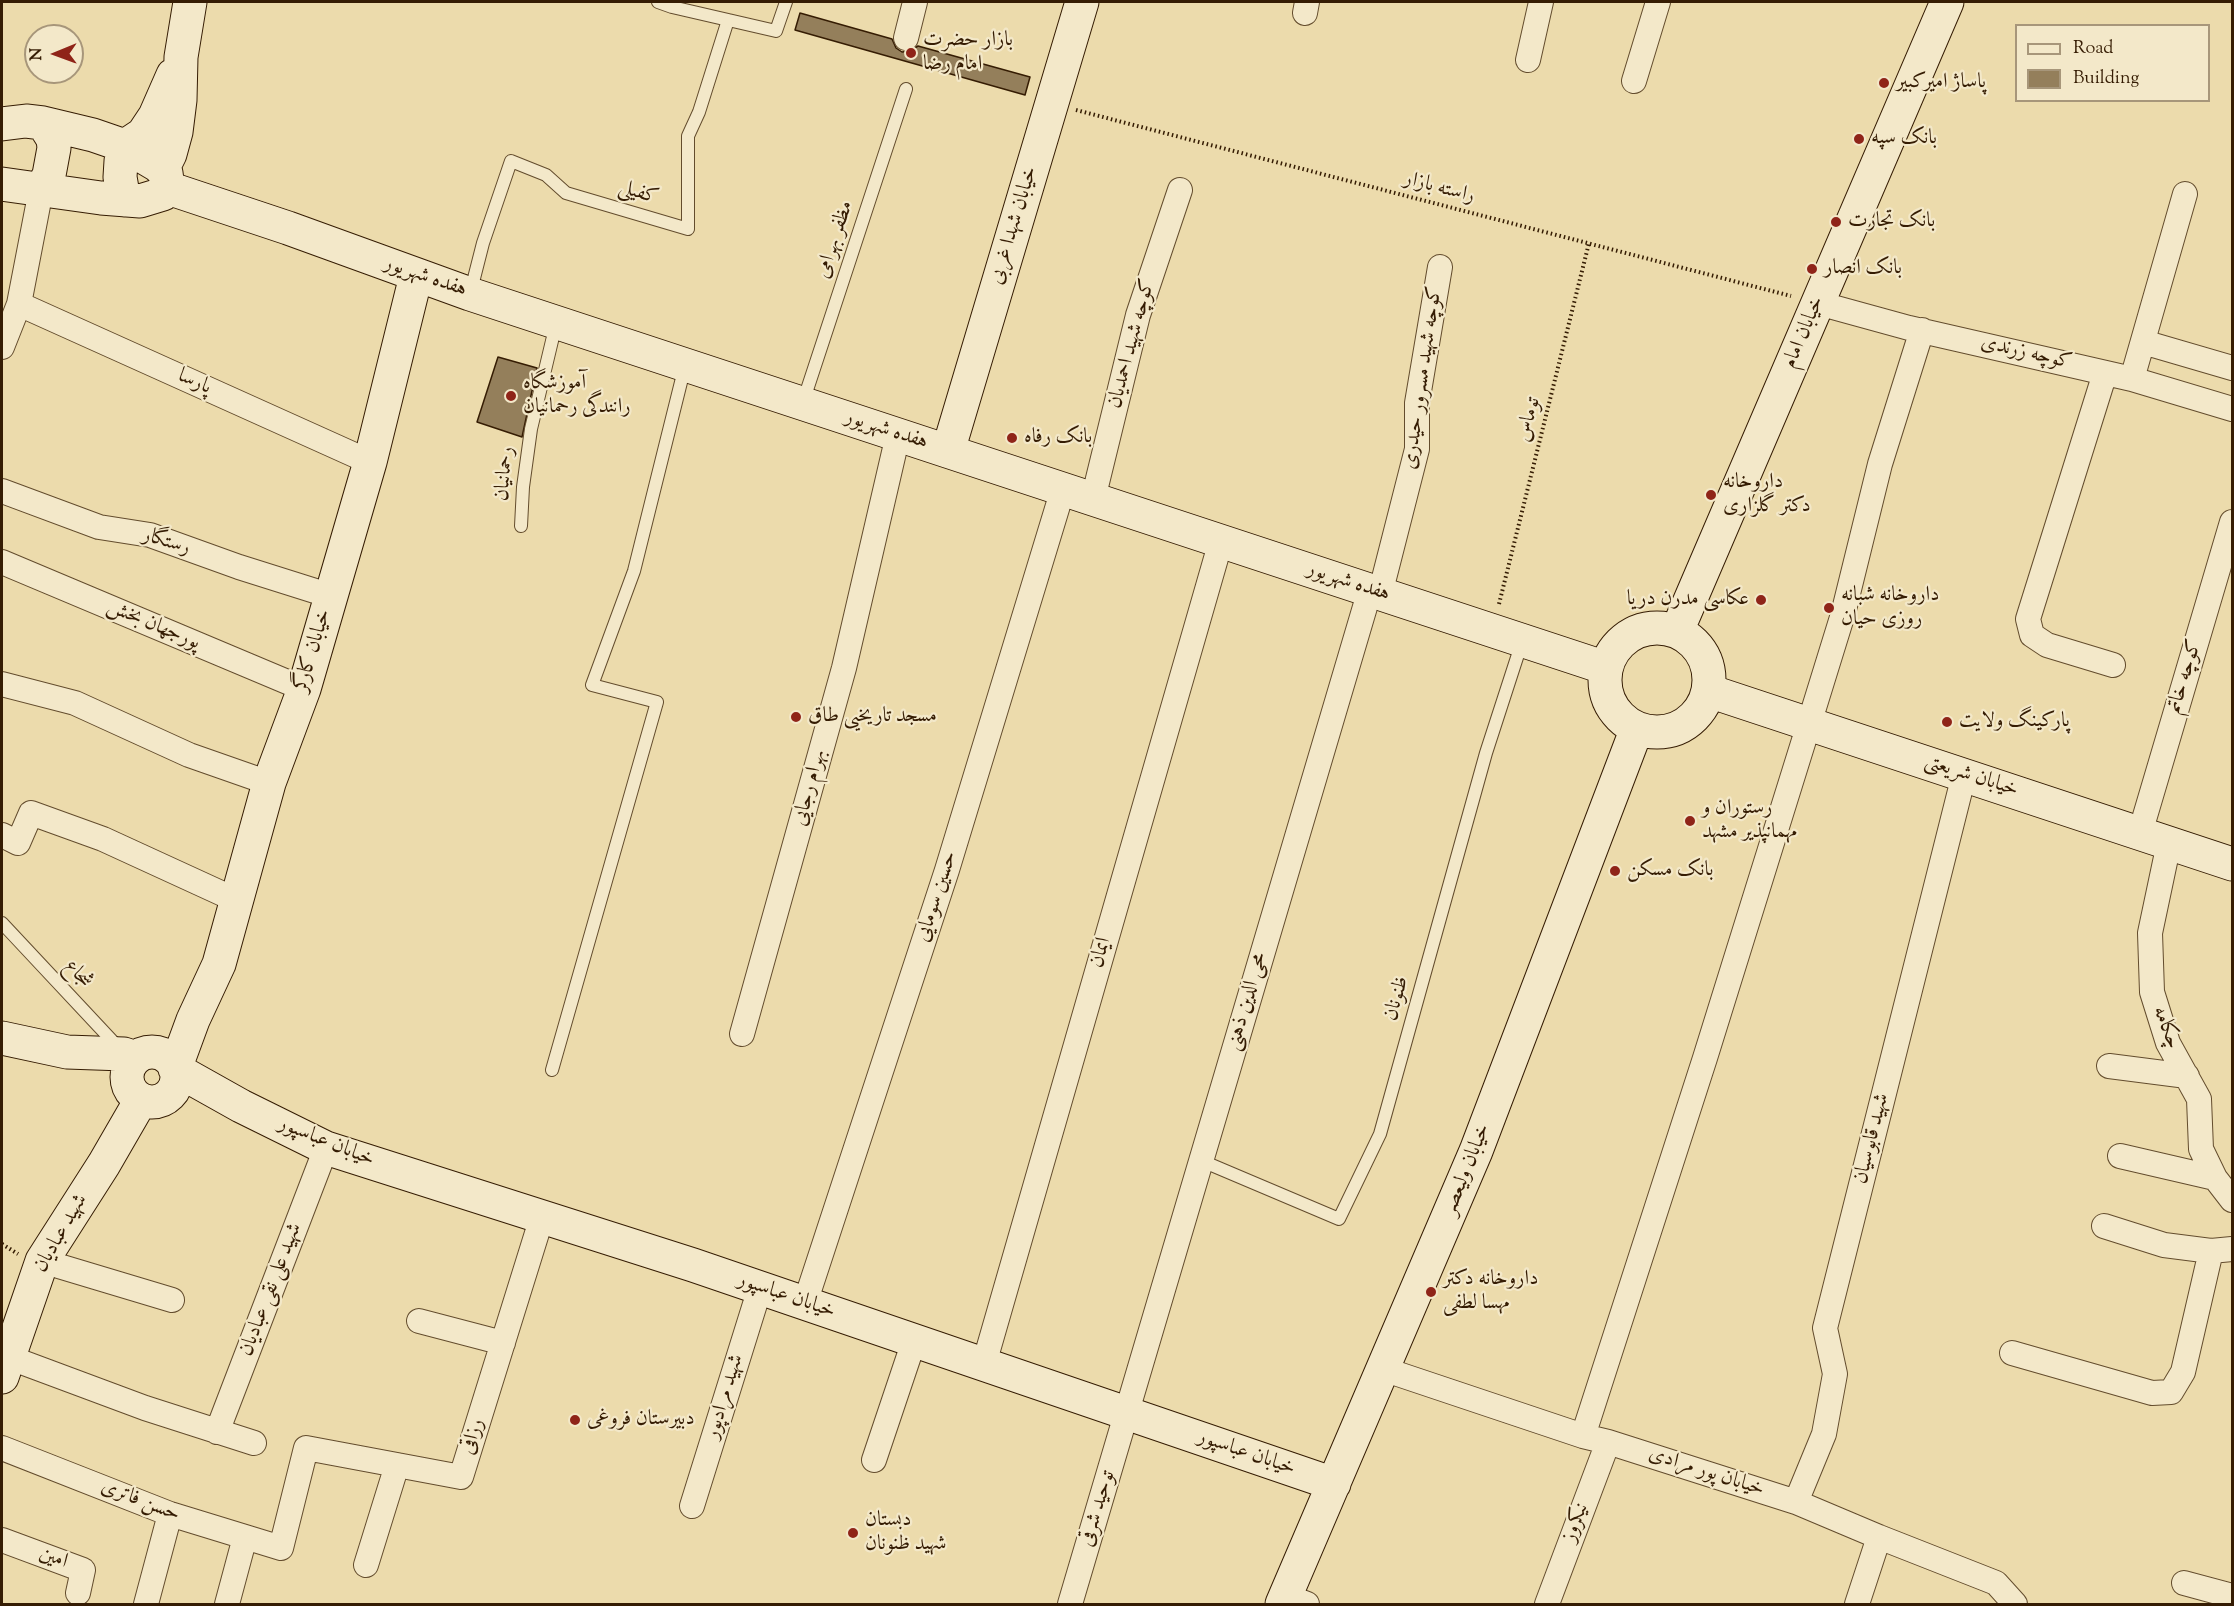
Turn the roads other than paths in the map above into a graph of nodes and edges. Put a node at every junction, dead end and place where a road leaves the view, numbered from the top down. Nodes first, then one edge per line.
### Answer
1 (190, 2) edge
2 (658, 2) edge
3 (786, 2) edge
4 (915, 2) edge
5 (1082, 2) edge
6 (1541, 2) edge
7 (1658, 2) edge
8 (1947, 2) edge
9 (728, 20) junction
10 (906, 38) dead end
11 (181, 57) junction
12 (1528, 60) dead end
13 (1634, 81) dead end
14 (906, 88) dead end
15 (43, 123) junction
16 (2, 124) edge
17 (125, 146) junction
18 (165, 179) junction
19 (2, 184) edge
20 (41, 190) junction
21 (1180, 190) dead end
22 (2185, 194) dead end
23 (124, 200) junction
24 (1440, 267) dead end
25 (416, 276) junction
26 (470, 294) junction
27 (1818, 303) junction
28 (19, 304) junction
29 (556, 322) junction
30 (1922, 330) junction
31 (2143, 342) junction
32 (2, 347) edge
33 (685, 365) junction
34 (2232, 368) edge
35 (2105, 373) junction
36 (2132, 379) junction
37 (802, 403) junction
38 (2232, 409) edge
39 (898, 435) junction
40 (948, 451) junction
41 (370, 462) junction
42 (2, 491) edge
43 (1078, 494) junction
44 (2232, 522) edge
45 (521, 526) dead end
46 (1221, 541) junction
47 (2, 562) edge
48 (1375, 592) junction
49 (331, 596) junction
50 (1677, 631) junction
51 (1522, 640) junction
52 (2113, 665) dead end
53 (1606, 668) junction
54 (2, 684) edge
55 (304, 689) junction
56 (1709, 691) junction
57 (1809, 724) junction
58 (1637, 728) junction
59 (1964, 775) junction
60 (269, 783) junction
61 (2, 835) edge
62 (2154, 838) junction
63 (2232, 864) edge
64 (237, 900) junction
65 (2, 923) edge
66 (193, 1020) junction
67 (742, 1034) dead end
68 (2, 1038) edge
69 (2109, 1066) dead end
70 (175, 1069) junction
71 (552, 1070) dead end
72 (139, 1076) junction
73 (2187, 1076) junction
74 (241, 1106) junction
75 (326, 1148) junction
76 (2121, 1156) dead end
77 (1202, 1161) junction
78 (2215, 1178) junction
79 (2232, 1200) edge
80 (542, 1217) junction
81 (2104, 1226) dead end
82 (2222, 1250) edge
83 (42, 1261) junction
84 (760, 1288) junction
85 (172, 1299) dead end
86 (805, 1303) junction
87 (419, 1321) dead end
88 (914, 1341) junction
89 (503, 1343) junction
90 (2012, 1353) dead end
91 (984, 1364) junction
92 (5, 1367) edge
93 (1383, 1369) junction
94 (1128, 1414) junction
95 (217, 1432) junction
96 (1583, 1436) junction
97 (1608, 1442) junction
98 (254, 1443) dead end
99 (2, 1448) edge
100 (874, 1460) dead end
101 (397, 1465) junction
102 (1334, 1484) junction
103 (1796, 1502) junction
104 (692, 1506) dead end
105 (170, 1514) junction
106 (245, 1537) junction
107 (1879, 1537) junction
108 (2, 1540) edge
109 (281, 1548) joint
110 (366, 1564) dead end
111 (2184, 1583) dead end
112 (78, 1593) dead end
113 (2232, 1596) edge
114 (1291, 1602) edge
115 (146, 1605) edge
116 (227, 1605) edge
117 (1070, 1605) edge
118 (1547, 1605) edge
119 (1857, 1605) edge
120 (2015, 1605) edge

1 - 11 main road
2 - 9 lane
3 - 9 lane
4 - 10 street
5 - 40 main road, خیابان شهدا غربی
6 - 12 street
7 - 13 street
8 - 27 main road, خیابان امام
9 - 26 lane, کفیلی
11 - 17 main road
11 - 18 main road
14 - 37 lane, مظفر بهرامی
15 - 16 main road, هفده شهریور
15 - 17 main road, هفده شهریور
15 - 20 main road
17 - 18 main road, هفده شهریور
17 - 23 main road
18 - 23 main road
18 - 25 main road, هفده شهریور
19 - 20 main road
20 - 23 main road
20 - 28 street
21 - 43 street, کوچه شهید احمدیان
22 - 31 street
24 - 48 street, کوچه شهید مسرور حیدری
25 - 26 main road, هفده شهریور
25 - 41 main road, خیابان کارگر
26 - 29 main road, هفده شهریور
27 - 30 street, کوچه زرندی
27 - 50 main road, خیابان امام
28 - 32 street
28 - 41 street, پارسا
29 - 33 main road, هفده شهریور
29 - 45 lane, رحمانیان
30 - 35 street, کوچه زرندی
30 - 57 street
31 - 34 street
31 - 36 street
33 - 37 main road, هفده شهریور
33 - 71 lane
35 - 36 street, کوچه زرندی
35 - 52 street
36 - 38 street, کوچه زرندی
37 - 39 main road, هفده شهریور
39 - 40 main road, هفده شهریور
39 - 67 street, بهرام رجایی
40 - 43 main road, هفده شهریور
41 - 49 main road, خیابان کارگر
42 - 49 street, رستگار
43 - 46 main road, هفده شهریور
43 - 86 street, حسین سومایی
44 - 62 street, کوچه خاتم
46 - 48 main road, هفده شهریور
46 - 91 street, ایمان
47 - 55 street, پورجهان بخش
48 - 51 main road, هفده شهریور
48 - 77 street, محی الدین ذهنی
49 - 55 main road, خیابان کارگر
50 - 53 main road
50 - 56 main road
51 - 53 main road, هفده شهریور
51 - 77 lane, ظنونان
53 - 58 main road
54 - 60 street
55 - 60 main road, خیابان کارگر
56 - 57 main road, خیابان شریعتی
56 - 58 main road
57 - 59 main road, خیابان شریعتی
57 - 96 street
58 - 93 main road, خیابان ولیعصر
59 - 62 main road, خیابان شریعتی
59 - 103 street, شهید قابوسیان
60 - 64 main road, خیابان کارگر
61 - 64 street
62 - 63 main road, خیابان شریعتی
62 - 73 street, چکامه
64 - 66 main road, خیابان کارگر
65 - 72 lane, شجاع
66 - 70 main road, خیابان کارگر
66 - 72 main road
68 - 72 main road, خیابان عباسپور
69 - 73 street
70 - 72 main road, خیابان عباسپور
70 - 74 main road, خیابان عباسپور
72 - 74 main road, خیابان عباسپور
72 - 83 main road, شهید عبادیان
73 - 78 street, چکامه
74 - 75 main road, خیابان عباسپور
75 - 80 main road, خیابان عباسپور
75 - 95 street, شهید علی نقی عبادیان
76 - 78 street
77 - 94 street, محی الدین ذهنی
78 - 79 street, چکامه
80 - 84 main road, خیابان عباسپور
80 - 89 street, رزاقی
81 - 82 street
82 - 90 street
83 - 85 street
83 - 92 main road, شهید عبادیان
84 - 86 main road, خیابان عباسپور
84 - 104 street, شهید مرادپور
86 - 88 main road, خیابان عباسپور
87 - 89 street
88 - 91 main road, خیابان عباسپور
88 - 100 street
89 - 101 street, رزاقی
91 - 94 main road, خیابان عباسپور
92 - 95 street
93 - 96 street, خیابان پور مرادی
93 - 102 main road, خیابان ولیعصر
94 - 102 main road, خیابان عباسپور
94 - 117 street, توحید شرقی
95 - 98 street
96 - 97 street, خیابان پور مرادی
97 - 103 street, خیابان پور مرادی
97 - 118 street, نیکروز
99 - 105 street, حسن فاتری
101 - 109 street, رزاقی
101 - 110 street
102 - 114 main road, خیابان ولیعصر
103 - 107 street, خیابان پور مرادی
105 - 106 street, حسن فاتری
105 - 115 street
106 - 109 street, حسن فاتری
106 - 116 street
107 - 119 street
107 - 120 street, خیابان پور مرادی
108 - 112 street, امین
111 - 113 street

